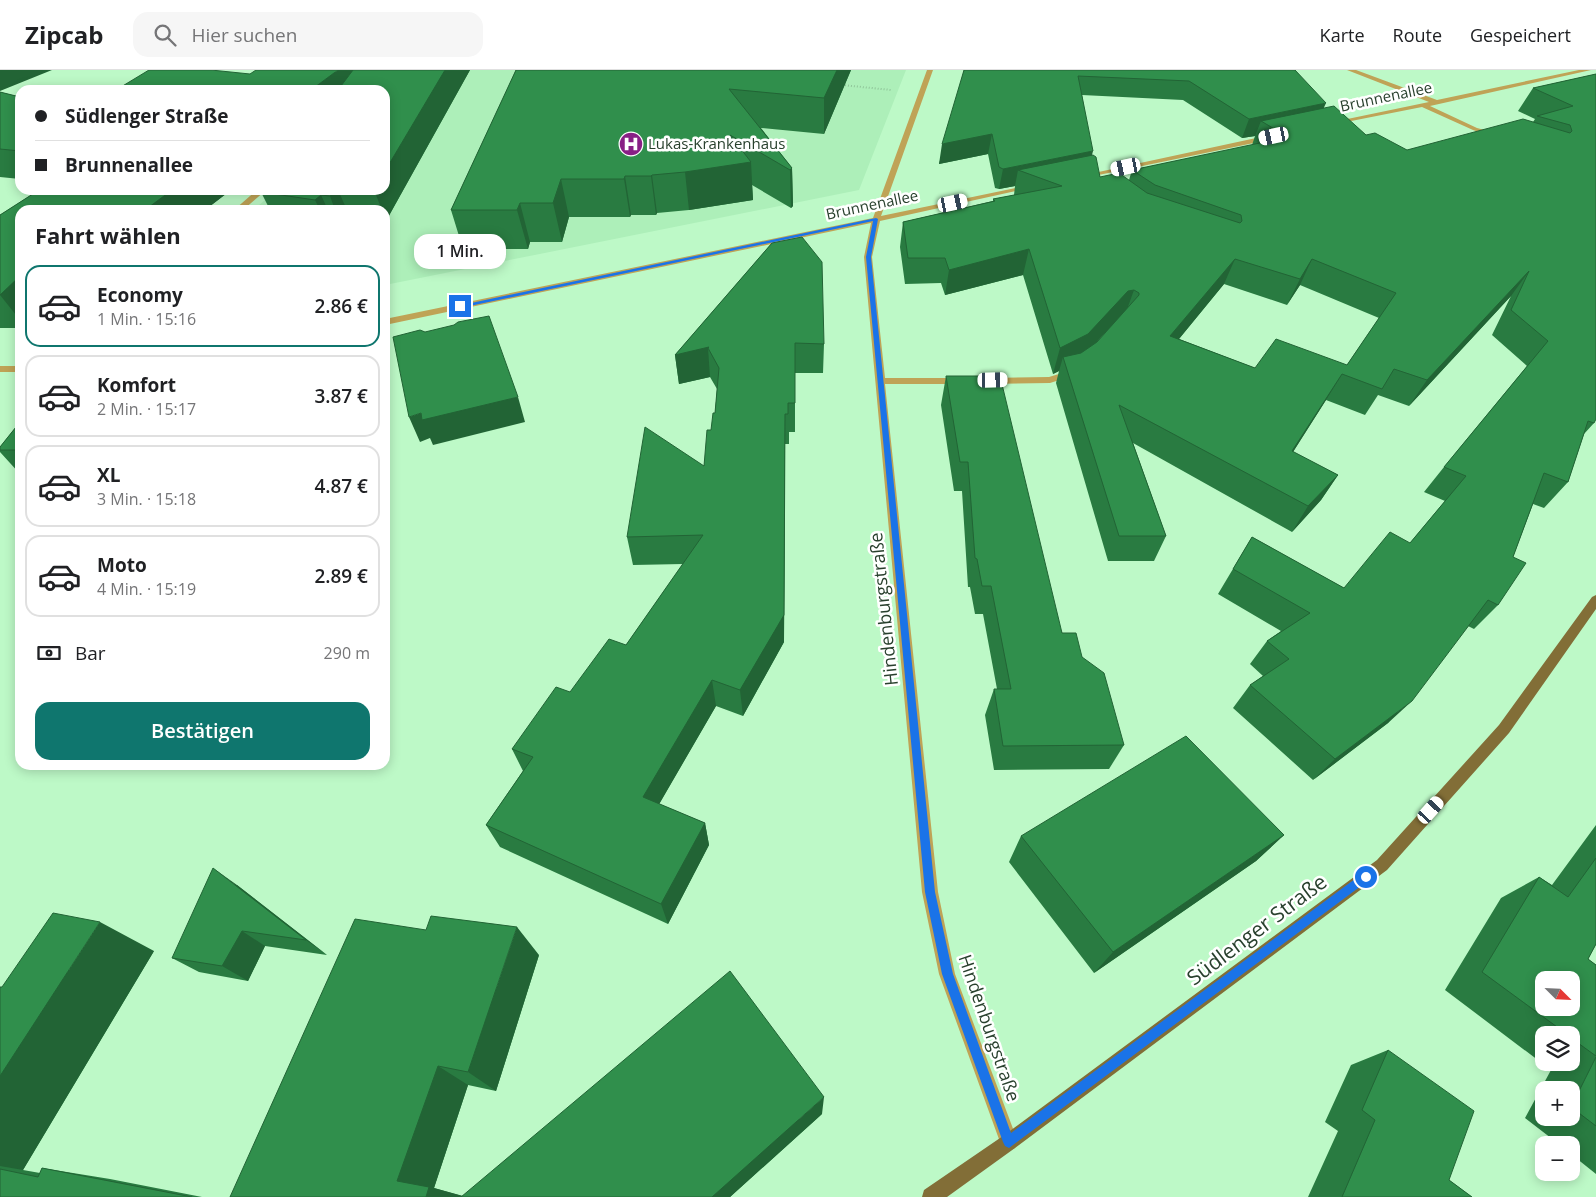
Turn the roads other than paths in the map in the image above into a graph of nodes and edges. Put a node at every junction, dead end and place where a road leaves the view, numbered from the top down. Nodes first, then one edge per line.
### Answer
1 (930, 70) edge
2 (1350, 70) edge
3 (1588, 70) edge
4 (1596, 73) edge
5 (1571, 74) junction
6 (1437, 102) junction
7 (1423, 105) junction
8 (1328, 125) edge
9 (1280, 135) edge
10 (1509, 140) edge
11 (1089, 175) junction
12 (1079, 177) edge
13 (1096, 180) edge
14 (1040, 185) edge
15 (256, 195) edge
16 (244, 205) edge
17 (876, 219) junction
18 (390, 321) edge
19 (1080, 368) edge
20 (0, 369) edge
21 (15, 369) edge
22 (880, 381) junction
23 (1596, 600) edge
24 (1009, 1142) junction
25 (931, 1197) edge

1 - 17 street, Hindenburgstraße
2 - 6 street
3 - 5 street, Brunnenallee
4 - 5 street, Brunnenallee
5 - 6 street, Brunnenallee
6 - 7 street, Brunnenallee
7 - 8 street, Brunnenallee
7 - 10 street
9 - 11 street
11 - 12 street
11 - 13 street
14 - 17 street, Brunnenallee
15 - 16 street
17 - 18 street, Brunnenallee
17 - 22 street, Hindenburgstraße
19 - 22 street
20 - 21 street
22 - 24 street, Hindenburgstraße
23 - 24 main road, Südlenger Straße
24 - 25 main road, Südlenger Straße

